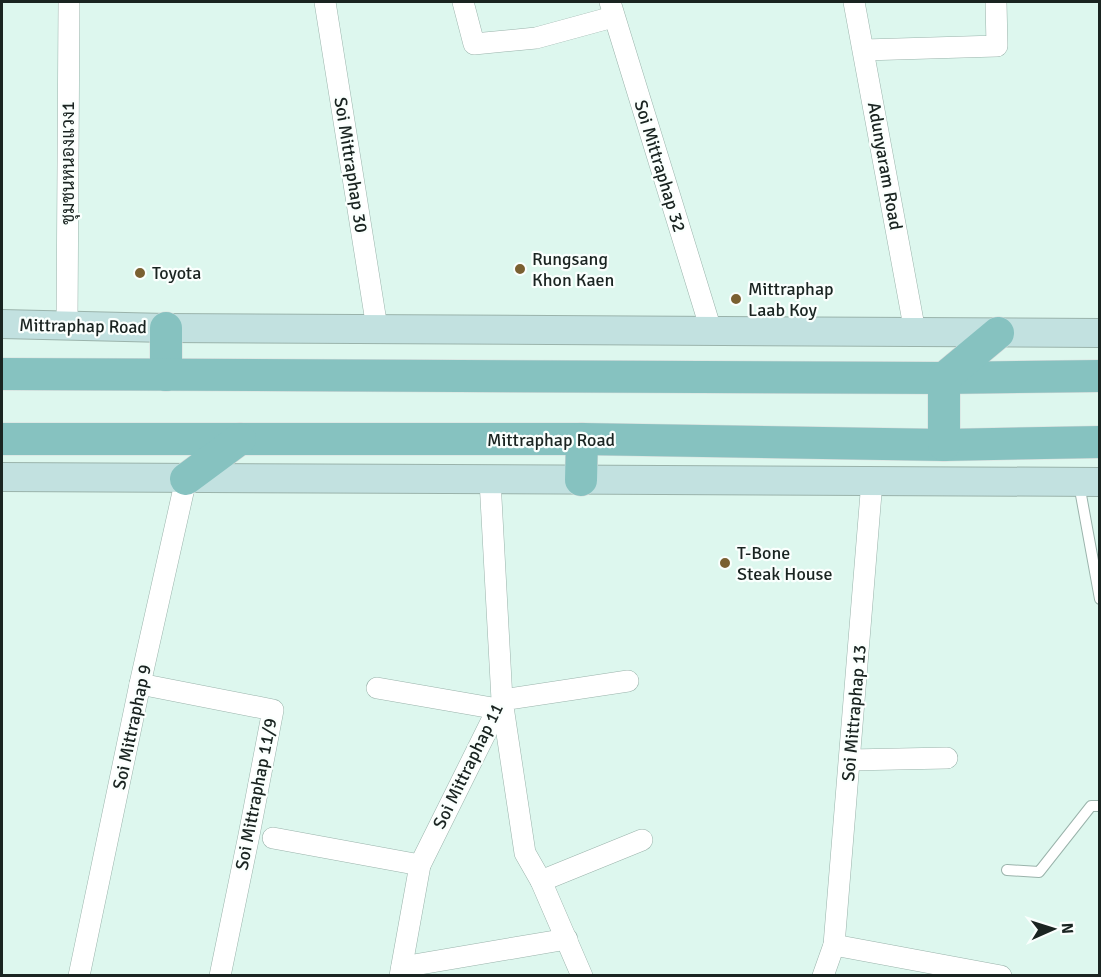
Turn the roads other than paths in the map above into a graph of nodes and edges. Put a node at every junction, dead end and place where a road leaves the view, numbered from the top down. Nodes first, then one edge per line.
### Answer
1 (69, 2) edge
2 (325, 2) edge
3 (464, 2) edge
4 (854, 2) edge
5 (996, 2) edge
6 (612, 9) edge
7 (864, 50) junction
8 (2, 324) edge
9 (67, 325) junction
10 (166, 328) junction
11 (377, 328) junction
12 (711, 330) junction
13 (915, 332) junction
14 (998, 333) junction
15 (1100, 333) edge
16 (2, 374) edge
17 (166, 375) junction
18 (1100, 376) edge
19 (944, 378) junction
20 (2, 439) edge
21 (240, 439) junction
22 (582, 440) junction
23 (1100, 442) edge
24 (944, 446) junction
25 (2, 477) edge
26 (186, 478) junction
27 (490, 480) junction
28 (581, 480) junction
29 (872, 481) junction
30 (1089, 482) edge
31 (1100, 599) edge
32 (627, 681) dead end
33 (140, 684) junction
34 (377, 688) dead end
35 (500, 704) junction
36 (947, 758) dead end
37 (850, 760) junction
38 (1100, 806) edge
39 (273, 838) dead end
40 (642, 840) dead end
41 (420, 865) junction
42 (1007, 870) dead end
43 (541, 881) junction
44 (567, 939) junction
45 (834, 945) junction
46 (401, 971) edge
47 (949, 971) edge
48 (85, 974) edge
49 (220, 975) edge
50 (582, 975) edge
51 (823, 975) edge
52 (1002, 975) edge

1 - 9 street, ชุมชนหนองแวง1
2 - 11 street, Soi Mittraphap 30
3 - 6 street
4 - 7 street, Adunyaram Road
5 - 7 street
6 - 12 street, Soi Mittraphap 32
7 - 13 street, Adunyaram Road
8 - 9 main road, Mittraphap Road
9 - 10 main road, Mittraphap Road
10 - 11 main road, Mittraphap Road
10 - 17 main road
11 - 12 main road, Mittraphap Road
12 - 13 main road, Mittraphap Road
13 - 14 main road, Mittraphap Road
14 - 15 main road, Mittraphap Road
14 - 19 main road
16 - 17 main road
17 - 19 main road
18 - 19 main road
19 - 24 main road
20 - 21 main road, Mittraphap Road
21 - 22 main road, Mittraphap Road
21 - 26 main road
22 - 24 main road, Mittraphap Road
22 - 28 main road
23 - 24 main road, Mittraphap Road
25 - 26 main road
26 - 27 main road
26 - 33 street, Soi Mittraphap 9
27 - 28 main road
27 - 35 street, Soi Mittraphap 11
28 - 29 main road
29 - 30 main road
29 - 37 street, Soi Mittraphap 13
30 - 31 lane
32 - 35 street
33 - 48 street, Soi Mittraphap 9
33 - 49 street, Soi Mittraphap 11/9
34 - 35 street
35 - 41 street, Soi Mittraphap 11
35 - 43 street
36 - 37 street
37 - 45 street, Soi Mittraphap 13
38 - 42 lane
39 - 41 street
40 - 43 street
41 - 46 street, Soi Mittraphap 11
43 - 44 street
44 - 46 street
44 - 50 street
45 - 47 street
45 - 51 street, Soi Mittraphap 13
47 - 52 street

